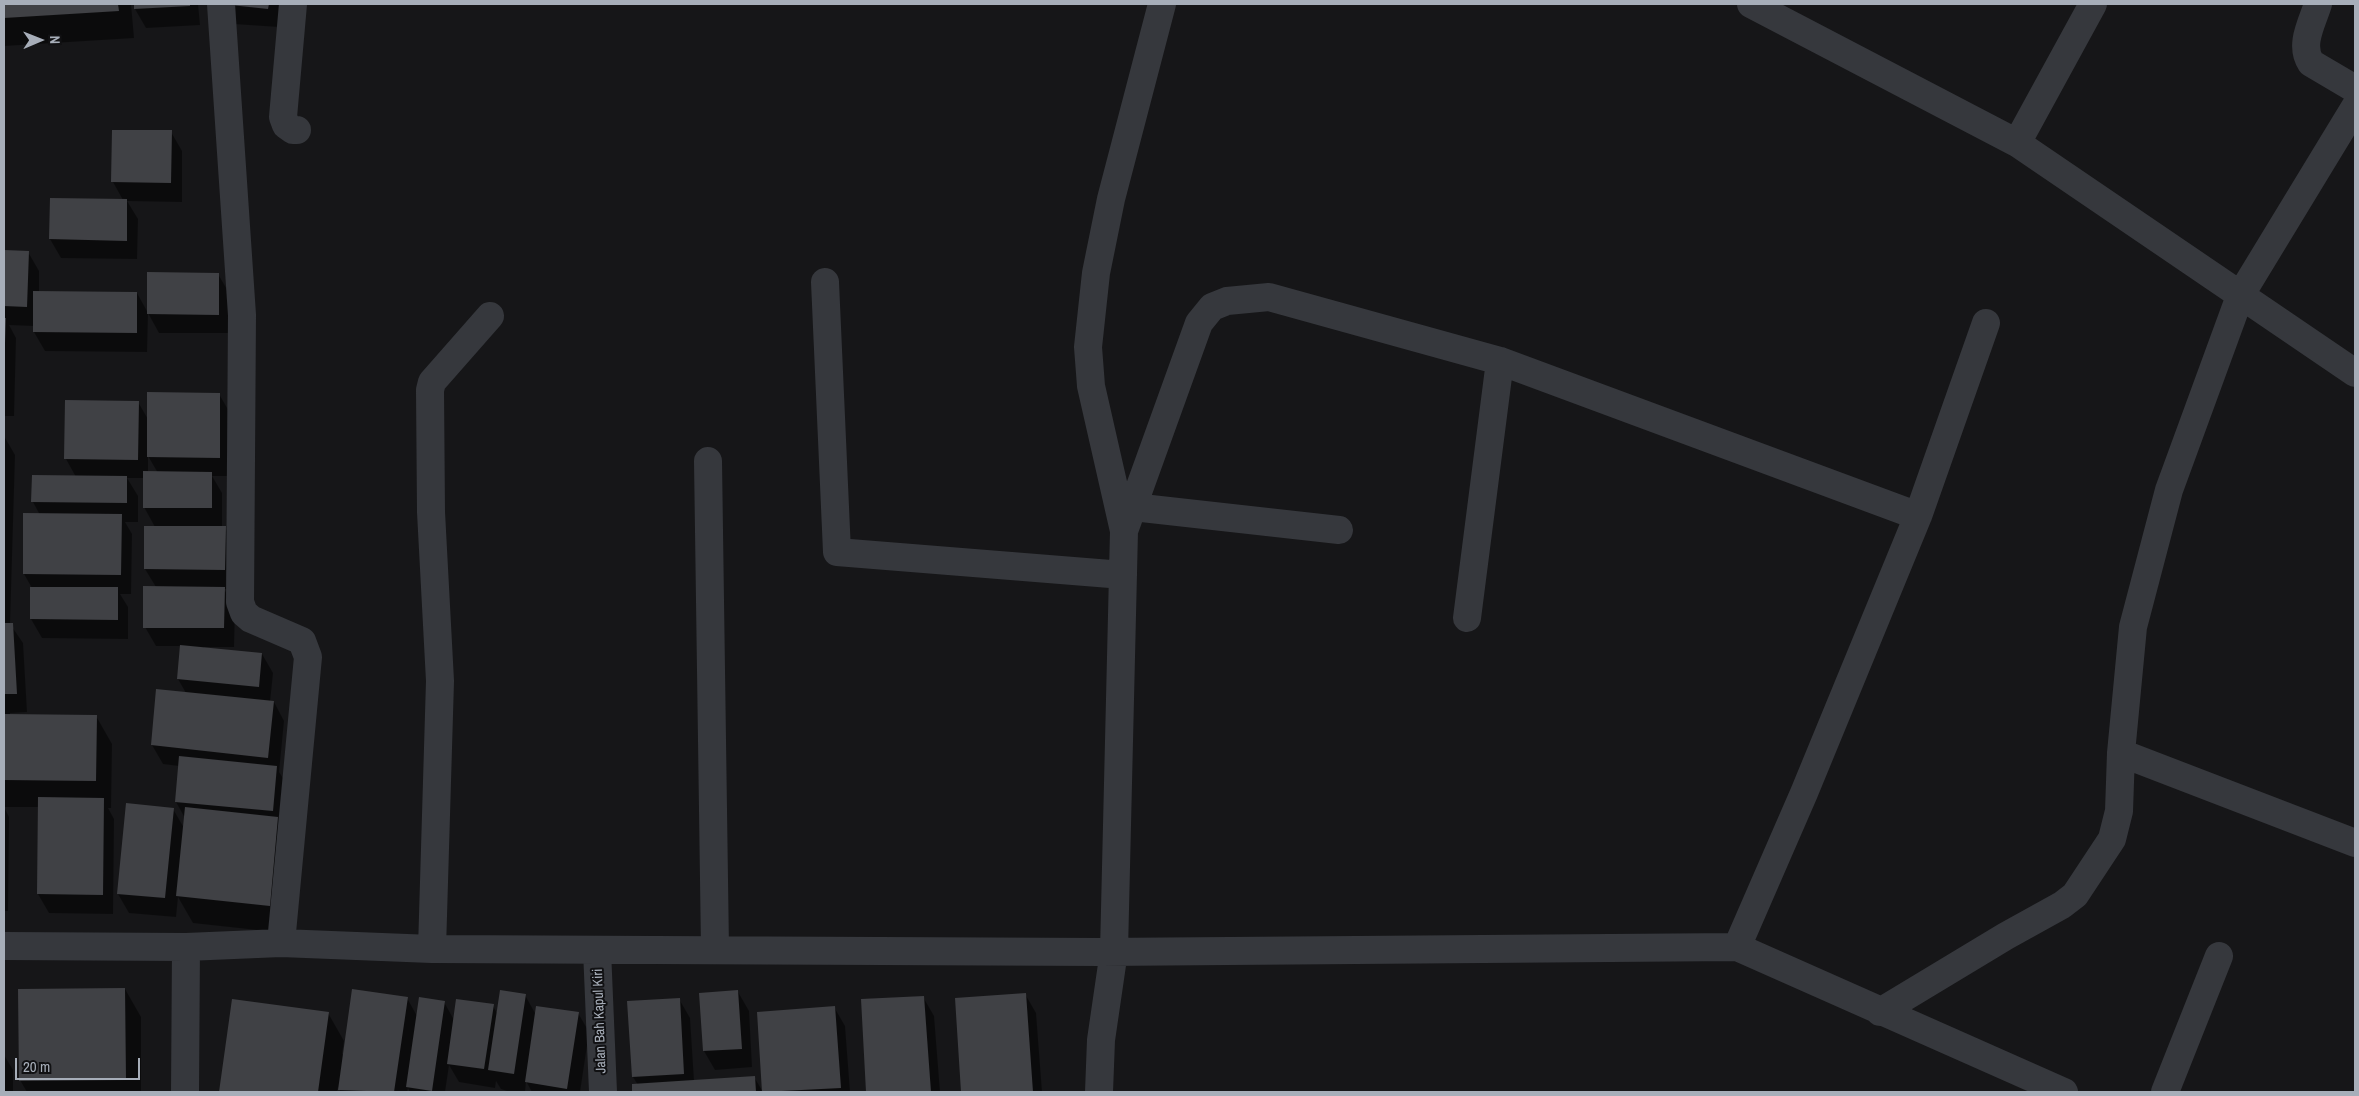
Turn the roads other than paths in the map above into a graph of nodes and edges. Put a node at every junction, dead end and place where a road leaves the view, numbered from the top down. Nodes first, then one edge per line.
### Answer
1 (221, 4) edge
2 (293, 4) edge
3 (1162, 4) edge
4 (1753, 4) edge
5 (2093, 4) edge
6 (2318, 4) edge
7 (2355, 89) edge
8 (2355, 107) edge
9 (297, 130) dead end
10 (2017, 142) junction
11 (825, 282) dead end
12 (2240, 296) junction
13 (490, 316) dead end
14 (1986, 323) dead end
15 (1500, 361) junction
16 (2355, 373) edge
17 (708, 461) dead end
18 (1918, 516) junction
19 (1129, 519) junction
20 (1339, 530) dead end
21 (1123, 575) junction
22 (1467, 618) dead end
23 (2120, 753) junction
24 (2355, 843) edge
25 (281, 943) junction
26 (4, 946) edge
27 (186, 947) junction
28 (1737, 947) junction
29 (432, 949) junction
30 (716, 949) junction
31 (598, 950) junction
32 (1114, 951) junction
33 (2219, 956) dead end
34 (1880, 1012) junction
35 (185, 1092) edge
36 (603, 1092) edge
37 (1098, 1092) edge
38 (2064, 1092) edge
39 (2165, 1092) edge

1 - 25 street
2 - 9 street
3 - 19 street
4 - 10 street
5 - 10 street
6 - 7 street
8 - 12 street
10 - 12 street
11 - 21 street
12 - 16 street
12 - 23 street
13 - 29 street
14 - 18 street
15 - 18 street
15 - 19 street
15 - 22 street
17 - 30 street
18 - 28 street
19 - 20 street
19 - 21 street
21 - 32 street
23 - 24 street
23 - 34 street
25 - 27 street
25 - 29 street
26 - 27 street
27 - 35 street
28 - 32 street
28 - 34 street
29 - 31 street
30 - 31 street
30 - 32 street
31 - 36 street, Jalan Bah Kapul Kiri
32 - 37 street
33 - 39 street
34 - 38 street

